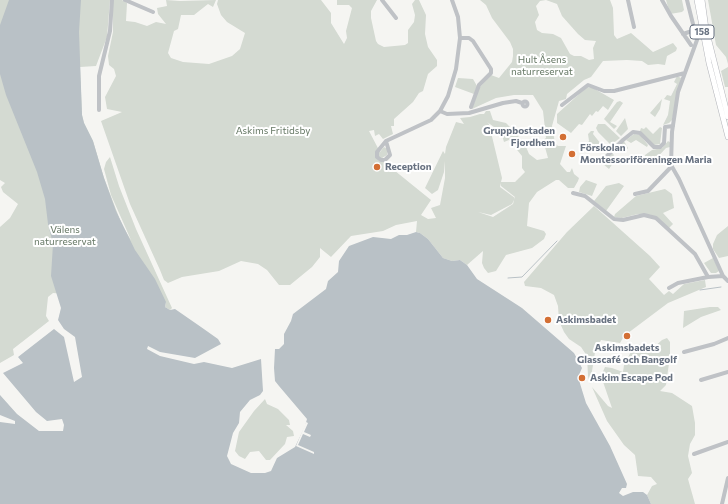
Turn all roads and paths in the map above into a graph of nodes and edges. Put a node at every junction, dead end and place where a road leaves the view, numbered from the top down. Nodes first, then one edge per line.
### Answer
1 (112, 0) edge
2 (125, 0) edge
3 (382, 0) edge
4 (452, 0) edge
5 (628, 0) edge
6 (662, 0) edge
7 (687, 0) edge
8 (697, 0) edge
9 (702, 0) edge
10 (153, 12) dead end
11 (396, 18) dead end
12 (634, 27) dead end
13 (695, 30) junction
14 (683, 34) junction
15 (460, 38) junction
16 (691, 45) dead end
17 (685, 73) junction
18 (522, 103) dead end
19 (562, 105) dead end
20 (471, 107) dead end
21 (100, 110) dead end
22 (440, 111) junction
23 (728, 118) edge
24 (673, 126) junction
25 (728, 137) edge
26 (386, 141) junction
27 (600, 163) dead end
28 (671, 167) junction
29 (573, 193) dead end
30 (635, 194) dead end
31 (723, 276) junction
32 (708, 277) junction
33 (728, 281) edge
34 (669, 288) dead end
35 (728, 338) edge
36 (684, 352) dead end
37 (728, 372) edge
38 (701, 380) dead end
39 (728, 442) edge
40 (694, 454) dead end
41 (728, 478) edge
42 (722, 504) edge

1 - 21 street
2 - 10 street
3 - 11 street
4 - 15 street
5 - 12 street
6 - 14 street
7 - 13 street
8 - 25 main road, 158
9 - 23 main road, 158
13 - 14 street
13 - 17 street
14 - 16 street
15 - 20 street
15 - 22 street
17 - 19 street
17 - 24 street
18 - 22 street
22 - 26 street
24 - 27 street
24 - 28 street
26 - 26 street
28 - 30 street
28 - 31 street
29 - 32 street
31 - 32 street
31 - 33 street
32 - 34 street
35 - 36 street
37 - 38 street
39 - 40 street
41 - 42 street

